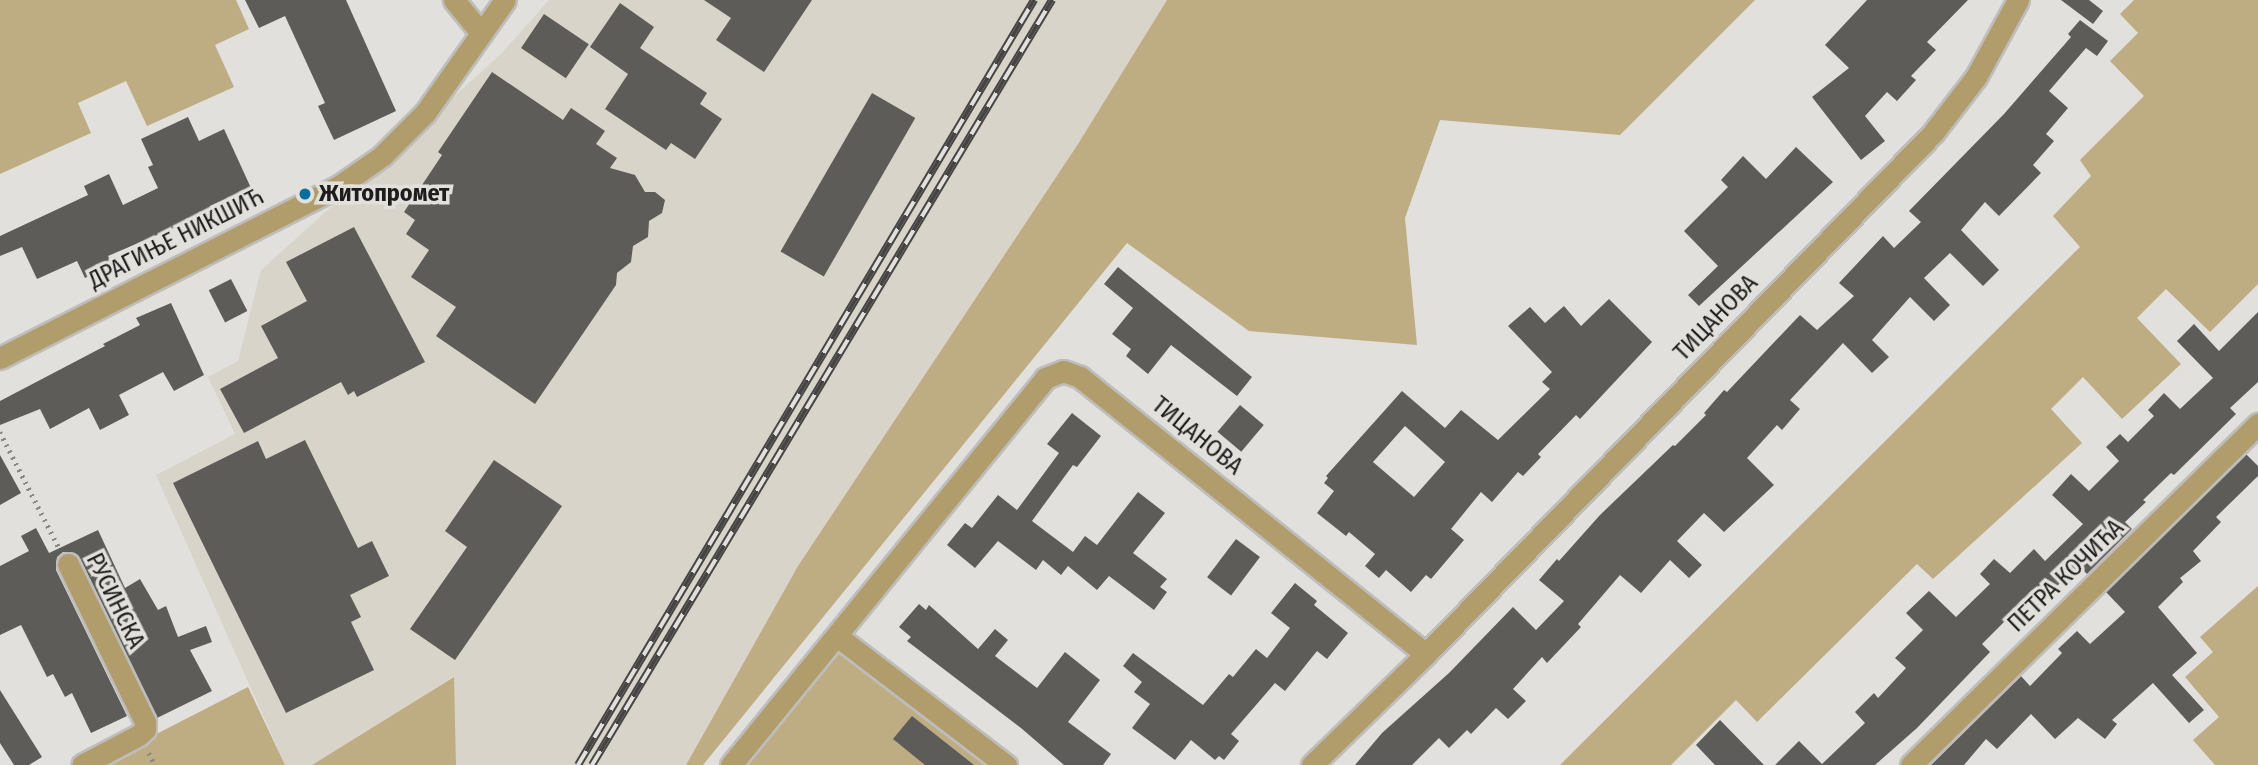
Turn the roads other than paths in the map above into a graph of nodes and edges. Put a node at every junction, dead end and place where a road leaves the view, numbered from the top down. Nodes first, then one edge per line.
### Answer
1 (454, 0) edge
2 (505, 0) edge
3 (2018, 0) edge
4 (481, 33) junction
5 (0, 358) edge
6 (2258, 425) edge
7 (68, 564) road end
8 (837, 636) junction
9 (1426, 654) junction
10 (82, 765) edge
11 (731, 765) edge
12 (1006, 765) edge
13 (1312, 765) edge
14 (1911, 765) edge

1 - 4 street
2 - 4 street, ДРАГИЊЕ НИКШИЋ
3 - 9 street, ТИЦАНОВА
4 - 5 street, ДРАГИЊЕ НИКШИЋ
6 - 14 street, ПЕТРА КОЧИЋА
7 - 10 street, РУСИНСКА
8 - 9 street, ТИЦАНОВА
8 - 11 street
8 - 12 street
9 - 13 street, ТИЦАНОВА

